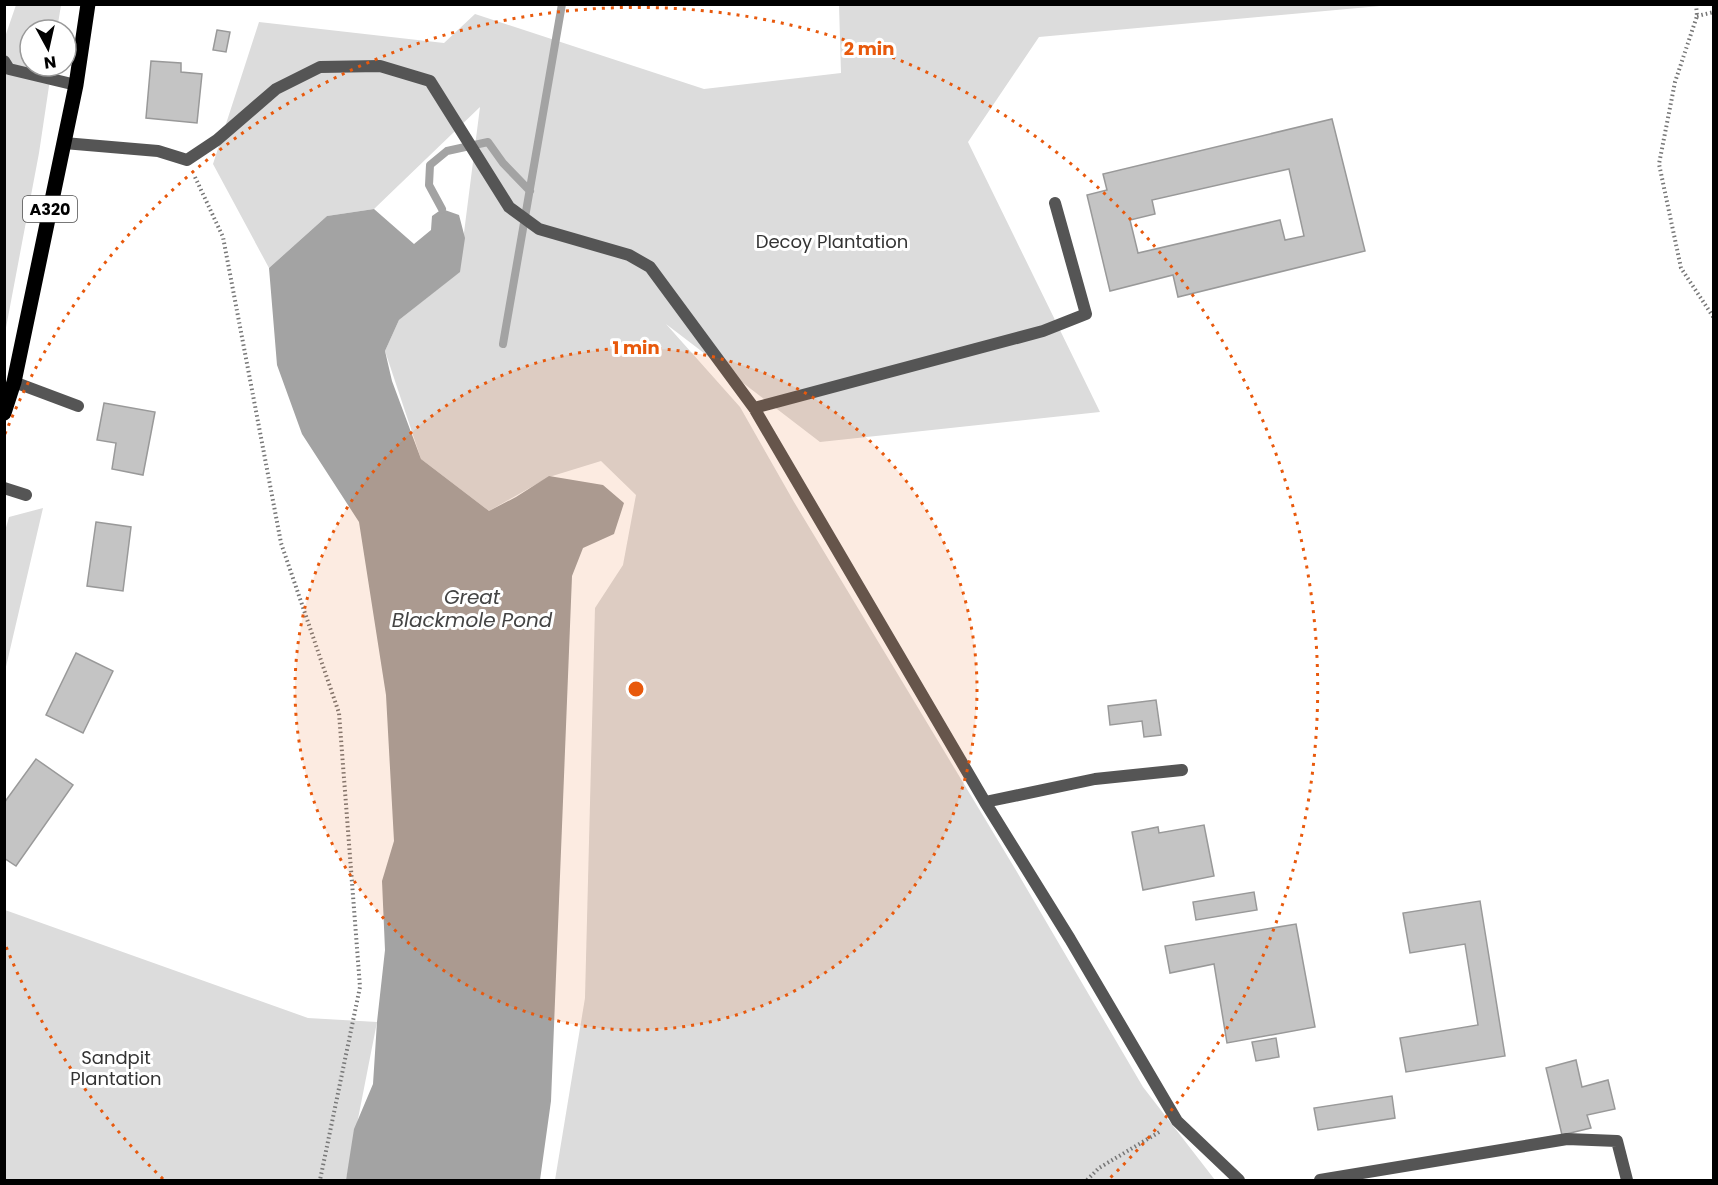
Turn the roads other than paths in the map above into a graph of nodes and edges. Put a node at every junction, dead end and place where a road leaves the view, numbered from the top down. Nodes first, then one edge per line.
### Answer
1 (88, 4) edge
2 (4, 62) edge
3 (76, 84) junction
4 (64, 143) junction
5 (1055, 203) dead end
6 (14, 382) junction
7 (78, 406) dead end
8 (754, 408) junction
9 (4, 413) edge
10 (4, 488) edge
11 (26, 495) dead end
12 (1182, 770) dead end
13 (985, 802) junction
14 (1239, 1180) edge
15 (1320, 1180) edge
16 (1627, 1180) edge

1 - 3 main road, A320
2 - 3 lane
3 - 4 main road, A320
4 - 6 main road, A320
4 - 8 lane
5 - 8 lane
6 - 7 lane
6 - 9 main road, A320
8 - 13 lane
10 - 11 lane
12 - 13 lane
13 - 14 lane
15 - 16 lane

